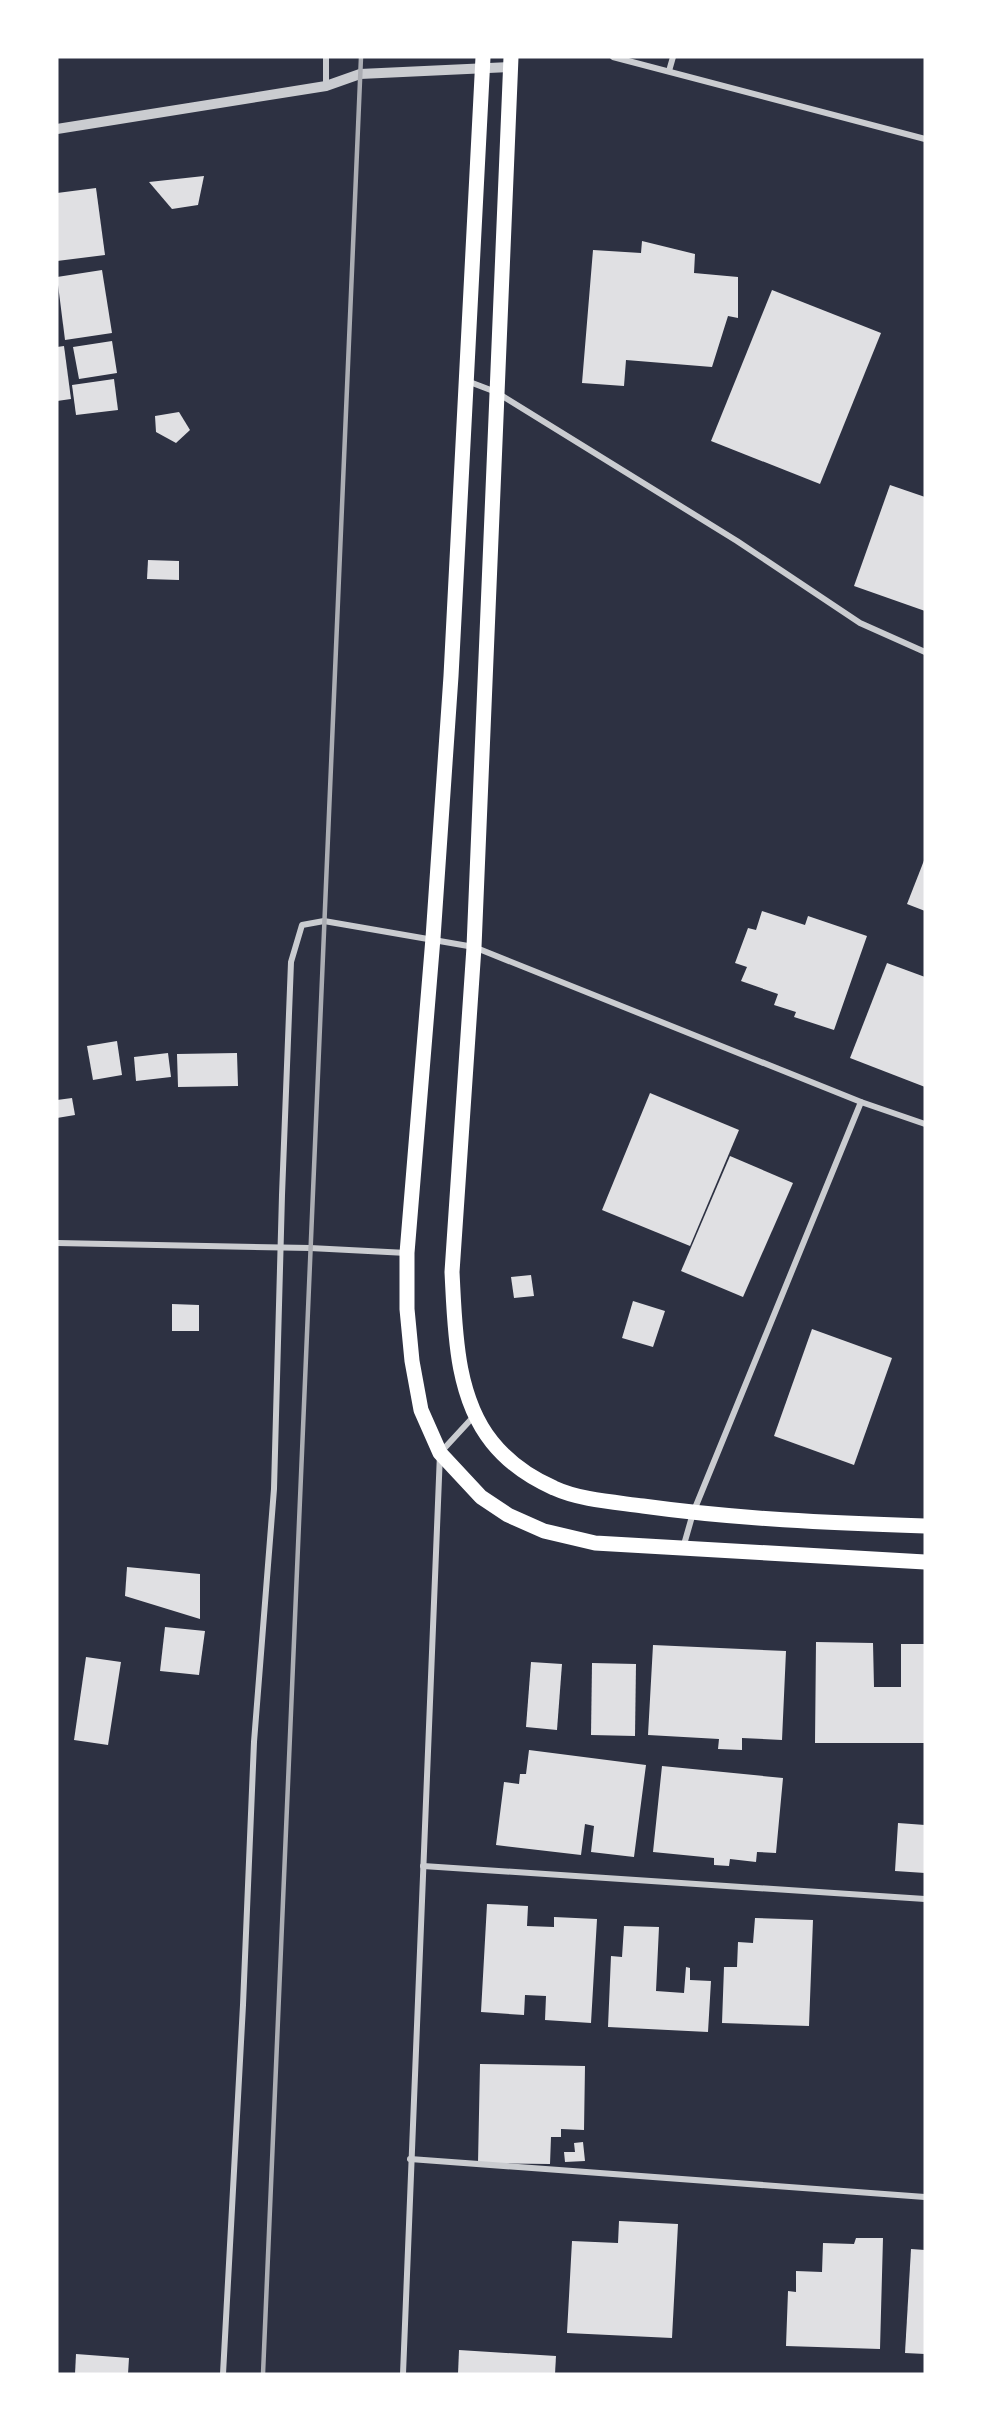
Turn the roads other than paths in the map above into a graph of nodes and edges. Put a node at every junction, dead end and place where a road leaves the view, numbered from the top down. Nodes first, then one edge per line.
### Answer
1 (326, 57) edge
2 (613, 57) edge
3 (673, 57) edge
4 (483, 62) edge
5 (511, 62) edge
6 (669, 71) junction
7 (326, 86) junction
8 (57, 129) edge
9 (925, 139) edge
10 (466, 381) junction
11 (496, 392) junction
12 (925, 652) edge
13 (433, 938) junction
14 (474, 947) junction
15 (861, 1102) junction
16 (925, 1124) edge
17 (57, 1243) edge
18 (280, 1248) junction
19 (407, 1253) junction
20 (475, 1414) junction
21 (440, 1453) junction
22 (693, 1513) junction
23 (925, 1526) edge
24 (683, 1549) junction
25 (925, 1562) edge
26 (423, 1866) junction
27 (925, 1899) edge
28 (410, 2159) junction
29 (925, 2196) edge
30 (223, 2374) edge
31 (403, 2374) edge

1 - 7 street
2 - 6 street
3 - 6 street
4 - 5 street
4 - 7 street
4 - 10 main road
5 - 11 main road
6 - 9 street
7 - 8 street
10 - 11 street
10 - 13 main road
11 - 12 street
11 - 14 main road
13 - 14 street
13 - 18 street
13 - 19 main road
14 - 15 street
14 - 20 main road
15 - 16 street
15 - 22 street
17 - 18 street
18 - 19 street
18 - 30 street
19 - 21 main road
20 - 21 street
20 - 22 main road
21 - 24 main road
21 - 26 street
22 - 23 main road
22 - 24 street
24 - 25 main road
26 - 27 street
26 - 28 street
28 - 29 street
28 - 31 street

